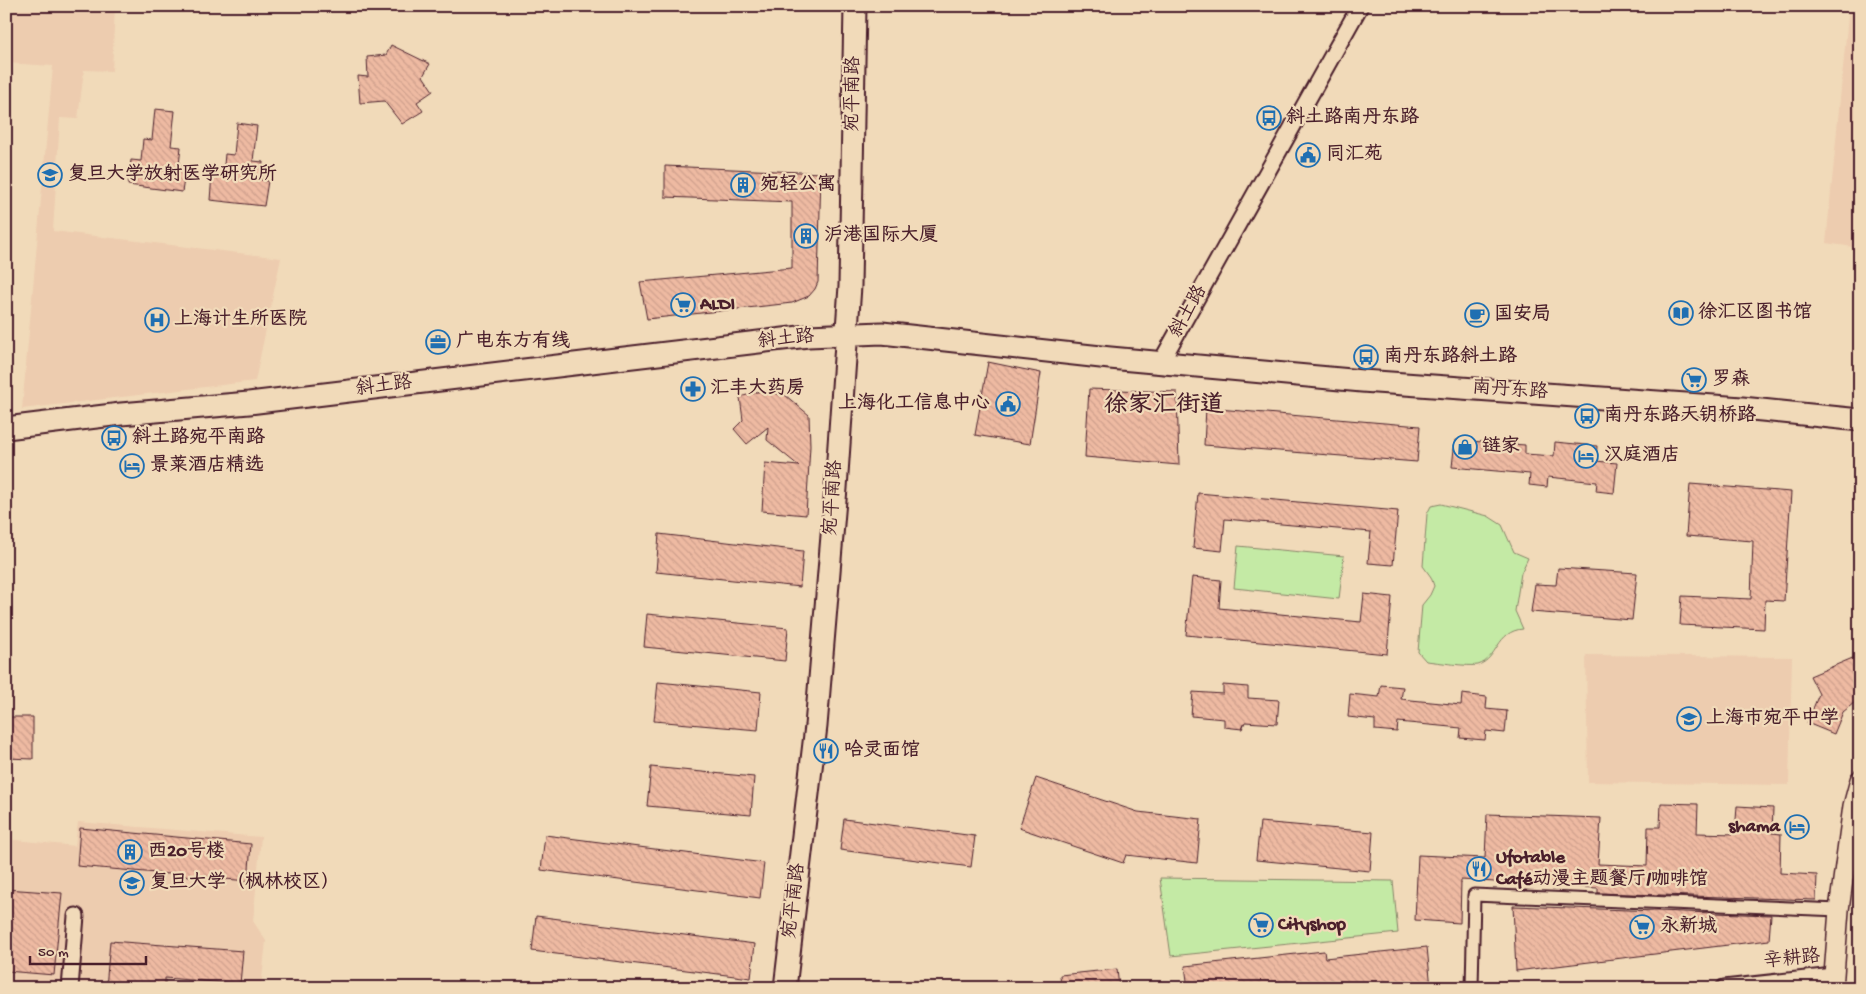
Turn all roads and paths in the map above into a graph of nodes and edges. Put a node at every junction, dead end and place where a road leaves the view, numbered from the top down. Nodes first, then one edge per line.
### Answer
1 (855, 6) edge
2 (1360, 6) edge
3 (847, 335) junction
4 (1161, 362) junction
5 (1860, 420) edge
6 (6, 428) edge
7 (1860, 780) edge
8 (1839, 910) junction
9 (76, 916) dead end
10 (1833, 982) edge
11 (70, 988) edge
12 (785, 988) edge
13 (1472, 988) edge
14 (1724, 988) edge

1 - 3 main road, 宛平南路
2 - 4 street, 斜土路
3 - 4 main road, 斜土路
3 - 6 main road, 斜土路
3 - 12 main road, 宛平南路
4 - 5 main road, 南丹东路
7 - 8 street
8 - 10 street
8 - 13 street
9 - 11 street
10 - 14 street, 辛耕路

